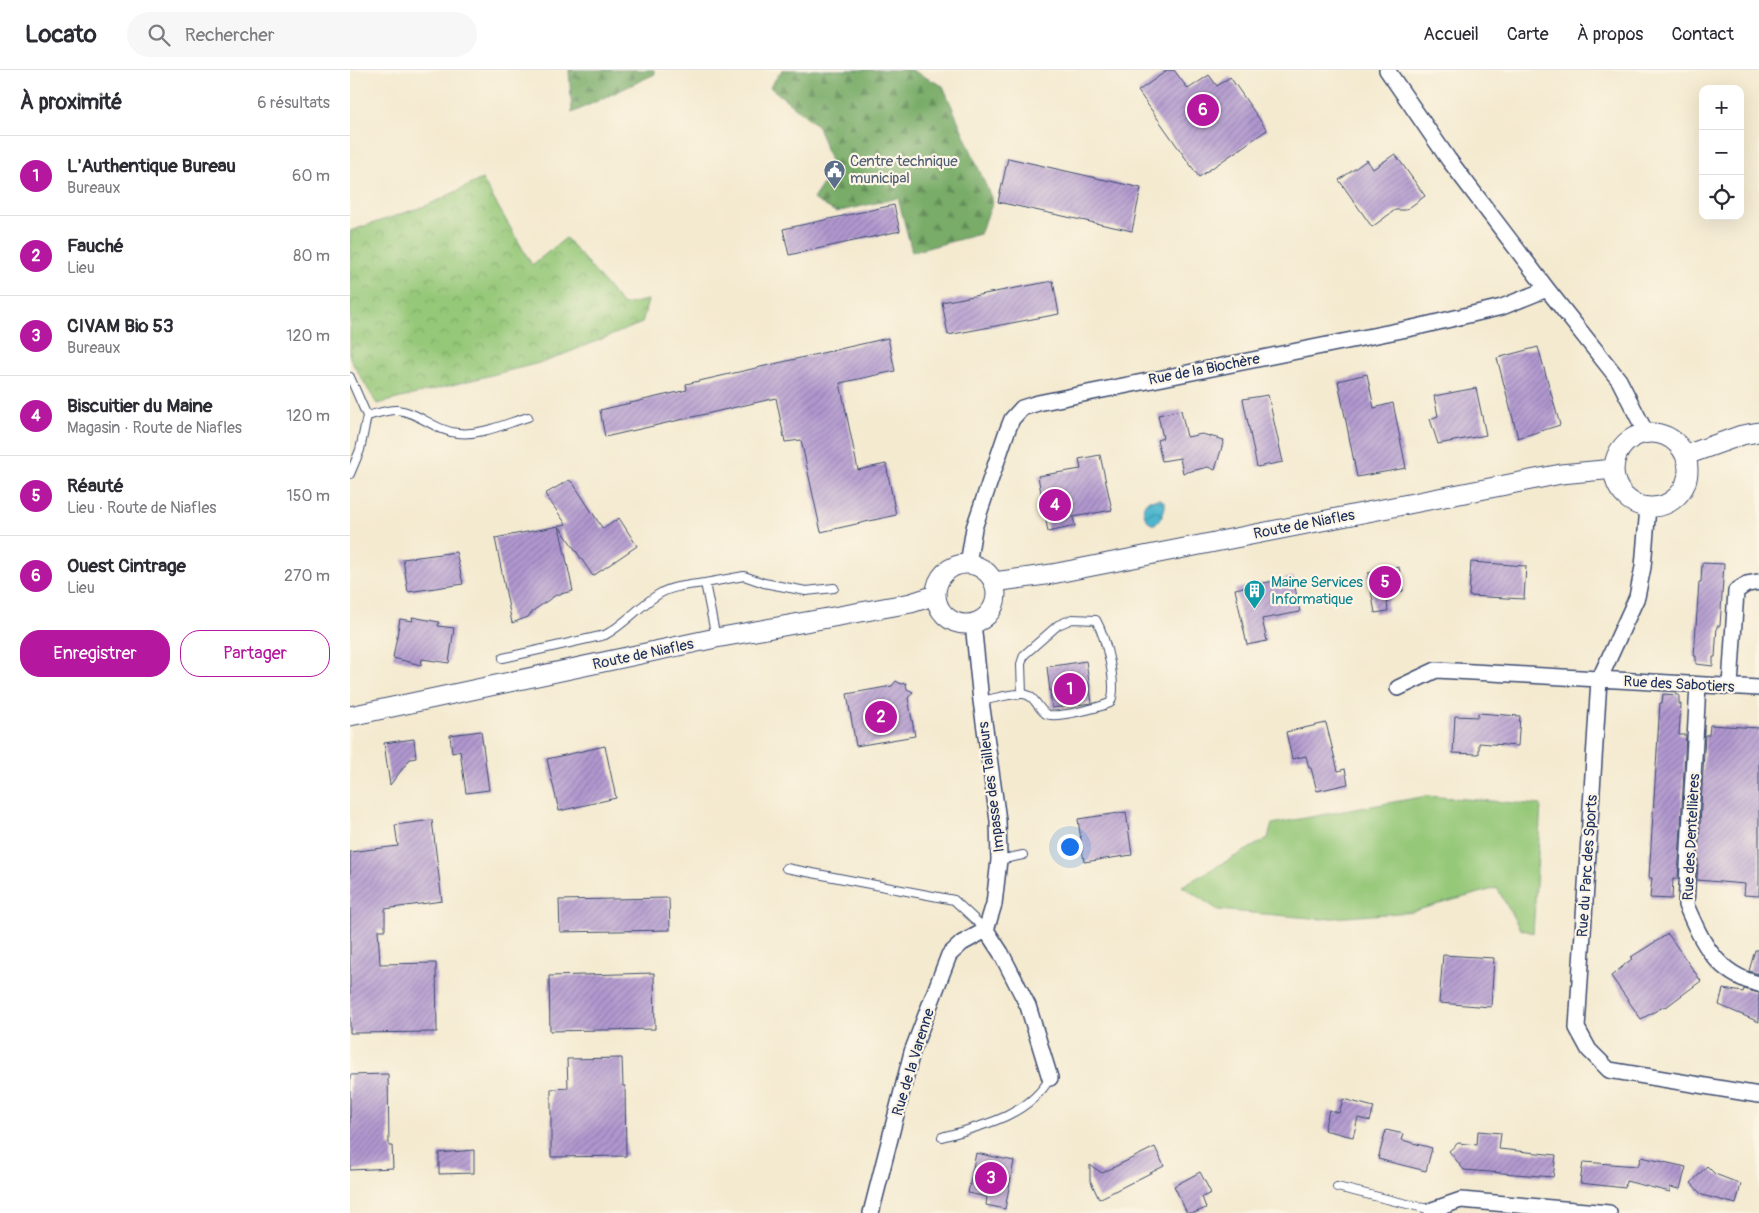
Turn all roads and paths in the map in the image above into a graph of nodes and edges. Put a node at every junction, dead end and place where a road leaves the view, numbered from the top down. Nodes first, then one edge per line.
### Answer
1 (1387, 70) edge
2 (1546, 289) junction
3 (350, 377) edge
4 (367, 416) junction
5 (528, 417) dead end
6 (1759, 432) edge
7 (1646, 433) junction
8 (1686, 456) junction
9 (1614, 469) junction
10 (350, 474) edge
11 (1648, 507) junction
12 (968, 564) junction
13 (994, 582) junction
14 (1759, 582) edge
15 (705, 583) junction
16 (834, 588) dead end
17 (936, 595) junction
18 (974, 623) junction
19 (716, 638) junction
20 (503, 658) dead end
21 (1599, 680) junction
22 (1698, 685) junction
23 (1730, 686) junction
24 (1398, 688) dead end
25 (1759, 688) edge
26 (1022, 694) junction
27 (981, 700) junction
28 (350, 716) edge
29 (1023, 855) dead end
30 (999, 860) junction
31 (786, 868) dead end
32 (986, 930) junction
33 (1759, 984) edge
34 (1050, 1078) joint
35 (1759, 1095) edge
36 (942, 1138) dead end
37 (1337, 1187) dead end
38 (1432, 1212) edge
39 (871, 1213) edge
40 (1608, 1213) edge

1 - 2 street
2 - 7 street
2 - 12 street, Rue de la Biochère
3 - 4 lane
4 - 5 lane
4 - 10 lane
6 - 8 street
7 - 8 street
7 - 9 street
8 - 11 street
9 - 11 street
9 - 13 street, Route de Niafles
11 - 21 street, Rue du Parc des Sports
12 - 13 street
12 - 17 street
13 - 18 street
14 - 23 street
15 - 16 lane
15 - 19 lane
15 - 20 lane
17 - 18 street
17 - 19 street, Route de Niafles
18 - 27 street, Impasse des Tailleurs
19 - 28 street, Route de Niafles
21 - 22 street, Rue des Sabotiers
21 - 24 street, Rue des Sabotiers
21 - 35 street, Rue du Parc des Sports
22 - 23 street, Rue des Sabotiers
22 - 33 street, Rue des Dentellières
23 - 25 street, Rue des Sabotiers
26 - 26 lane
26 - 27 lane
27 - 30 street, Impasse des Tailleurs
29 - 30 lane
30 - 32 street, Impasse des Tailleurs
31 - 32 lane
32 - 34 street
32 - 39 street, Rue de la Varenne
34 - 36 lane
37 - 38 lane
38 - 40 street

